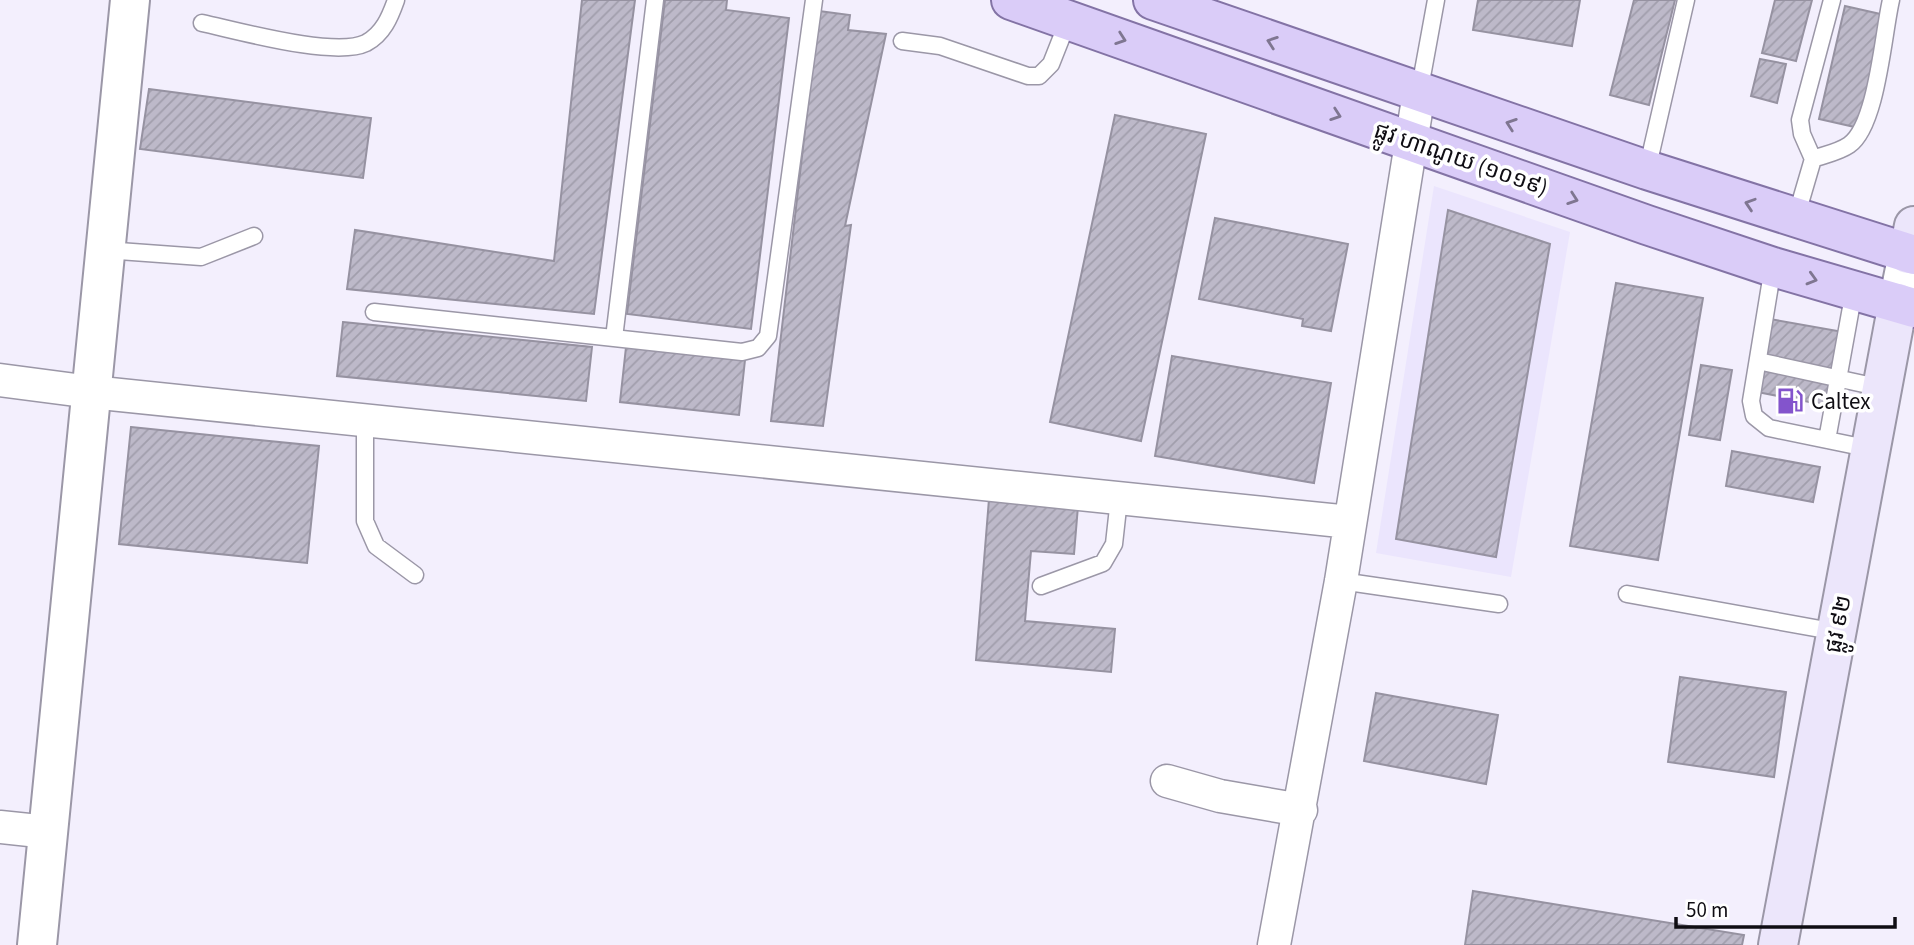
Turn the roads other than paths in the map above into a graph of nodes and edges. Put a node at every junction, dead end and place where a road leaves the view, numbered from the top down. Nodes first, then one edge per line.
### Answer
1 (130, 0) edge
2 (396, 0) edge
3 (655, 0) edge
4 (814, 0) edge
5 (1011, 0) edge
6 (1153, 0) edge
7 (1436, 0) edge
8 (1686, 0) edge
9 (1832, 0) edge
10 (1891, 0) edge
11 (1068, 21) junction
12 (202, 23) dead end
13 (902, 41) dead end
14 (1419, 93) junction
15 (1413, 142) junction
16 (1813, 159) junction
17 (1647, 170) junction
18 (1795, 219) junction
19 (254, 236) dead end
20 (1912, 245) edge
21 (105, 250) junction
22 (1773, 267) junction
23 (1854, 291) junction
24 (1906, 305) edge
25 (374, 312) dead end
26 (614, 338) junction
27 (1758, 361) junction
28 (1838, 379) junction
29 (0, 380) edge
30 (1883, 388) junction
31 (91, 392) junction
32 (365, 420) junction
33 (1827, 440) junction
34 (1871, 449) junction
35 (1119, 499) junction
36 (1350, 522) junction
37 (415, 575) dead end
38 (1340, 581) junction
39 (1041, 586) dead end
40 (1628, 594) dead end
41 (1499, 604) dead end
42 (1837, 632) junction
43 (1167, 781) dead end
44 (1301, 810) junction
45 (0, 827) edge
46 (48, 832) junction
47 (37, 945) edge
48 (1274, 945) edge
49 (1779, 945) edge

1 - 21 street
2 - 12 lane
3 - 26 lane
4 - 26 lane
5 - 11 main road, ផ្លូវ ហាណូយ (១០១៩)
14 -> 6 main road
7 - 14 lane
8 - 17 lane
9 - 16 lane
10 - 16 lane
11 - 13 lane
11 -> 15 main road, ផ្លូវ ហាណូយ (១០១៩)
14 - 15 street
17 -> 14 main road
15 -> 22 main road, ផ្លូវ ហាណូយ (១០១៩)
15 - 36 street
16 - 18 lane
18 -> 17 main road
18 - 20 main road
19 - 21 lane
20 - 24 street
21 - 31 street
22 -> 23 main road, ផ្លូវ ហាណូយ (១០១៩)
22 - 27 lane
23 - 24 main road, ផ្លូវ ហាណូយ (១០១៩)
23 - 28 lane
24 - 30 main road, ផ្លូវ ៩២
25 - 26 lane
27 - 28 lane
27 - 33 lane
28 - 30 lane
28 - 33 lane
29 - 31 street
30 - 34 main road, ផ្លូវ ៩២
31 - 32 street
31 - 46 street
32 - 35 street
32 - 37 lane
33 - 34 lane
34 - 42 main road, ផ្លូវ ៩២
35 - 36 street
35 - 39 lane
36 - 38 street
38 - 41 lane
38 - 44 street
40 - 42 lane
42 - 49 main road, ផ្លូវ ៩២
43 - 44 street
44 - 48 street
45 - 46 street
46 - 47 street

